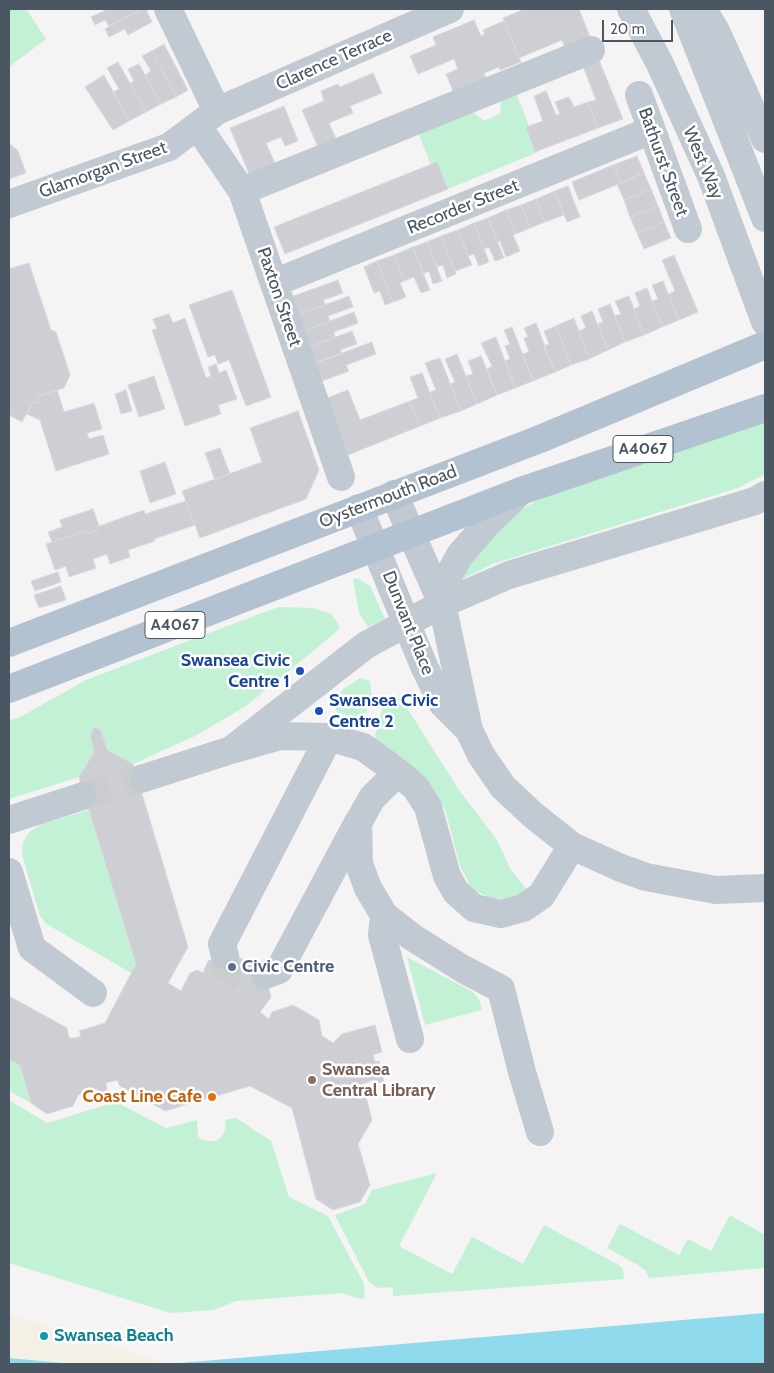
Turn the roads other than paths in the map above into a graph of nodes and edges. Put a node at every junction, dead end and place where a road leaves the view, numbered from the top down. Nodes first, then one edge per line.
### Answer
1 (168, 9) edge
2 (450, 9) edge
3 (631, 9) edge
4 (683, 9) edge
5 (703, 9) edge
6 (591, 50) dead end
7 (639, 95) dead end
8 (208, 119) junction
9 (652, 130) junction
10 (765, 139) edge
11 (242, 191) junction
12 (9, 204) edge
13 (765, 218) edge
14 (688, 229) dead end
15 (274, 284) junction
16 (765, 322) edge
17 (765, 345) edge
18 (765, 408) edge
19 (341, 477) dead end
20 (521, 491) junction
21 (394, 494) junction
22 (765, 495) edge
23 (360, 508) junction
24 (411, 533) junction
25 (376, 547) junction
26 (442, 604) junction
27 (407, 621) junction
28 (9, 644) edge
29 (9, 689) edge
30 (469, 730) junction
31 (329, 738) junction
32 (231, 750) junction
33 (398, 772) junction
34 (144, 778) tunnel mouth
35 (83, 796) tunnel mouth
36 (9, 820) edge
37 (358, 823) junction
38 (572, 846) junction
39 (9, 872) edge
40 (765, 888) edge
41 (384, 915) junction
42 (224, 956) tunnel mouth
43 (265, 976) tunnel mouth
44 (93, 993) dead end
45 (410, 1039) dead end
46 (540, 1132) dead end

1 - 8 street, Paxton Street
2 - 8 street, Clarence Terrace
3 - 16 street, West Way
4 - 13 street, West Way
5 - 10 street
6 - 11 street
7 - 9 street, Bathurst Street
8 - 11 street, Paxton Street
8 - 12 street, Glamorgan Street
9 - 14 street, Bathurst Street
9 - 15 street, Recorder Street
11 - 15 street, Paxton Street
15 - 19 street, Paxton Street
17 - 21 main road, Oystermouth Road / A4067
18 - 20 main road, A4067
20 - 24 main road, A4067
20 - 26 street, Dunvant Place
21 - 23 main road, Oystermouth Road / A4067
21 - 24 street, Dunvant Place
22 - 26 street
23 - 25 street, Dunvant Place
23 - 28 main road, Oystermouth Road / A4067
24 - 25 main road, A4067
24 - 26 street, Dunvant Place
25 - 27 street, Dunvant Place
25 - 29 main road, A4067
26 - 27 street
26 - 30 street, Dunvant Place
27 - 30 street, Dunvant Place
27 - 32 street
30 - 38 street, Dunvant Place
31 - 32 street
31 - 33 street
31 - 42 street
32 - 34 street
33 - 37 street
33 - 38 street
35 - 36 street
37 - 41 street
37 - 43 street
38 - 40 street, Dunvant Place
39 - 44 street
41 - 45 street
41 - 46 street

